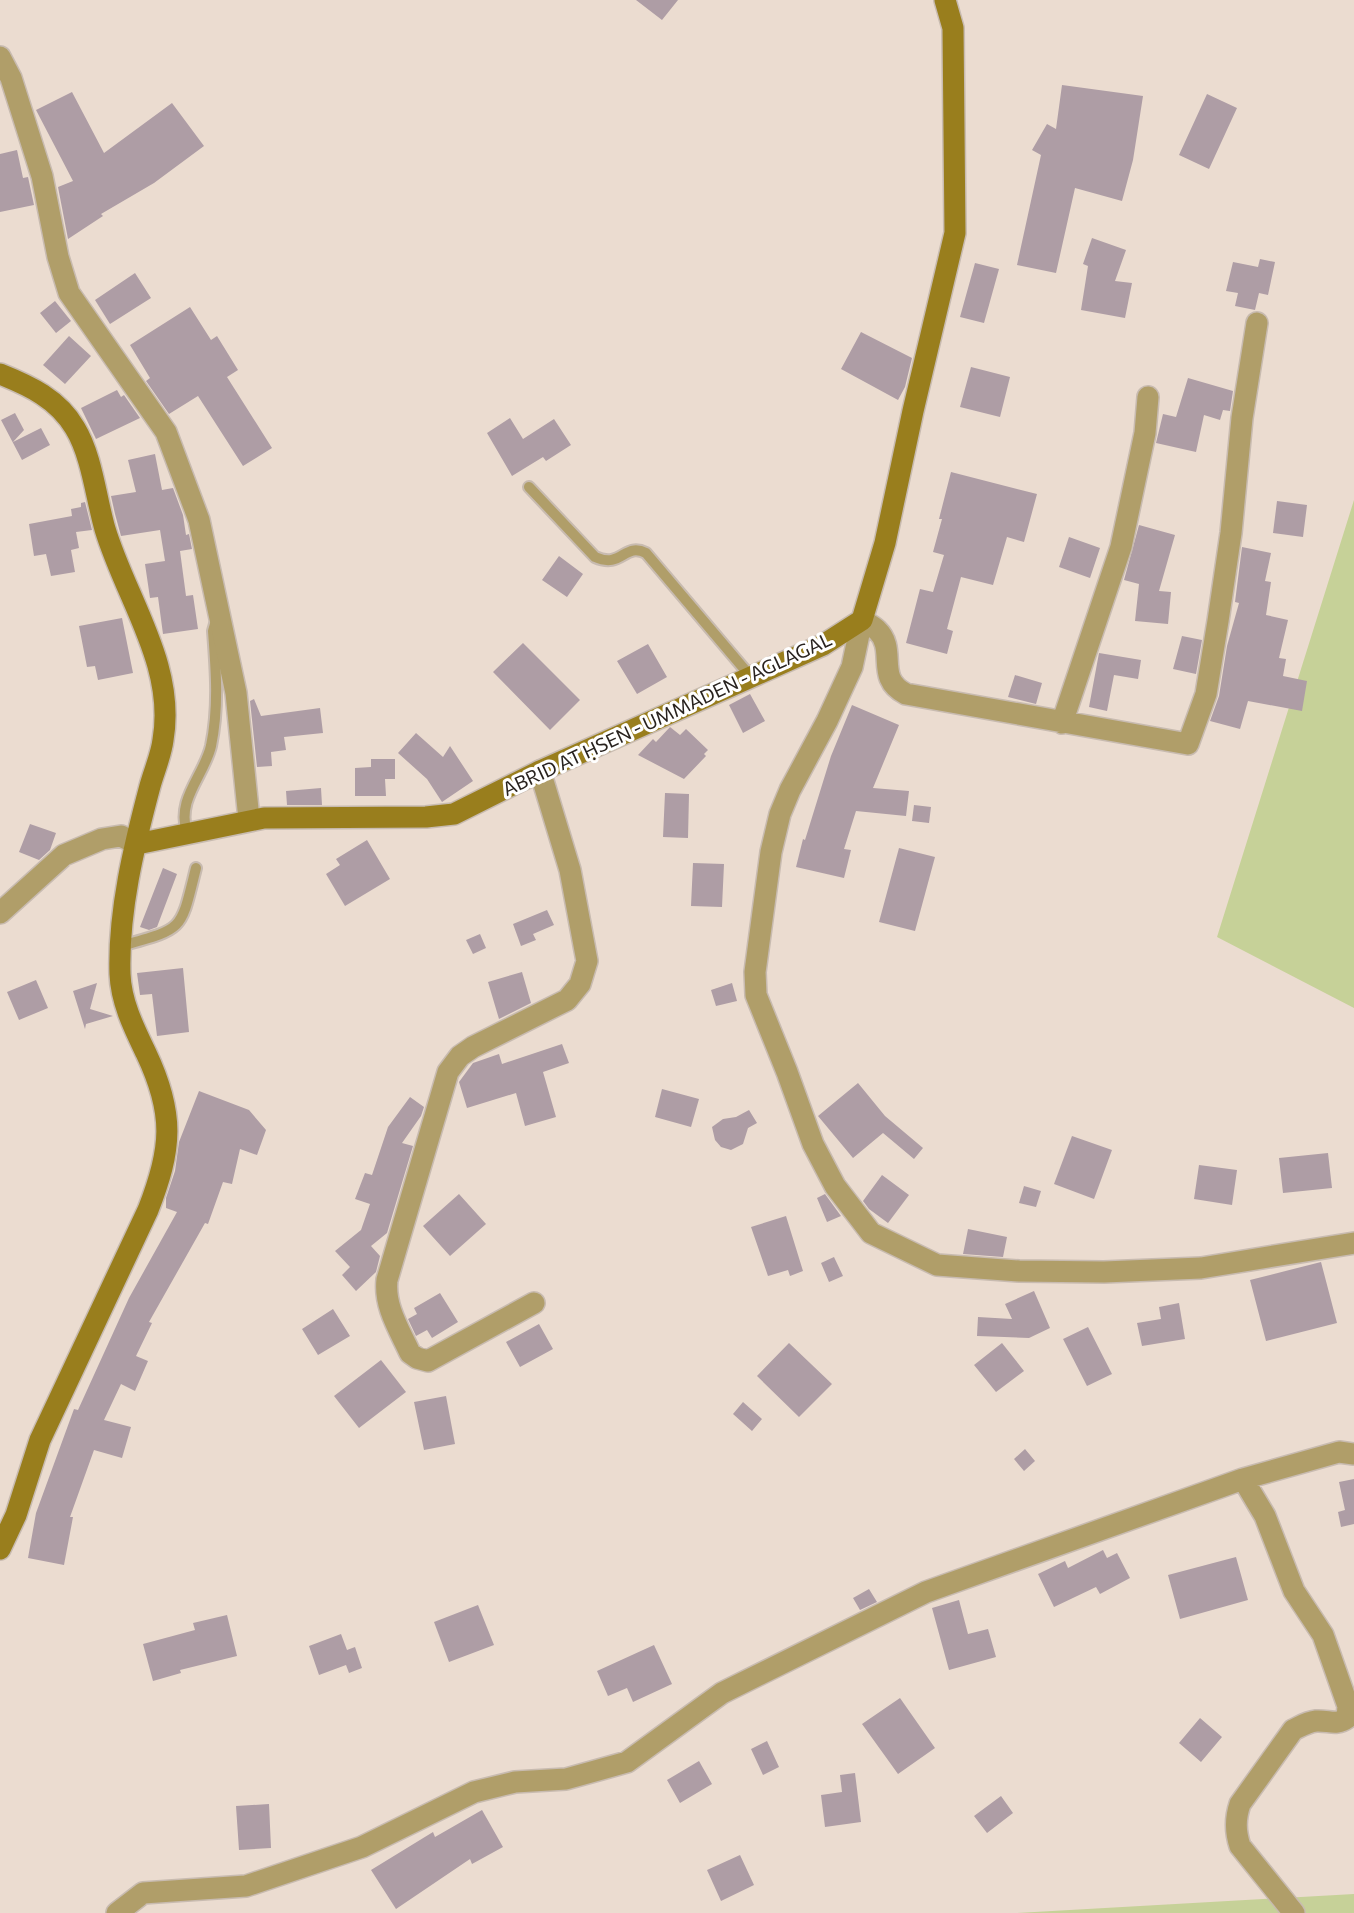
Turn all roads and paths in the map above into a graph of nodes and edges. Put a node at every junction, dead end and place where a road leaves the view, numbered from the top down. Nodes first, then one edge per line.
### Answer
1 (945, 0) edge
2 (0, 57) edge
3 (1257, 323) dead end
4 (0, 374) edge
5 (1148, 397) dead end
6 (529, 487) dead end
7 (218, 615) junction
8 (862, 620) junction
9 (751, 677) junction
10 (1062, 723) junction
11 (540, 771) junction
12 (249, 819) junction
13 (187, 833) junction
14 (137, 844) junction
15 (197, 868) dead end
16 (0, 913) edge
17 (121, 946) junction
18 (1354, 1243) edge
19 (534, 1303) dead end
20 (1354, 1454) edge
21 (1243, 1479) junction
22 (0, 1549) edge
23 (117, 1913) edge
24 (1294, 1913) edge

1 - 8 street
2 - 7 street
3 - 10 street
4 - 14 street
5 - 10 street
6 - 9 lane
7 - 12 street
7 - 13 lane
8 - 9 street, ABRID AT ḤSEN - UMMADEN - AGLAGAL
8 - 10 street
8 - 18 street
9 - 11 street, ABRID AT ḤSEN - UMMADEN - AGLAGAL
11 - 12 street, ABRID AT ḤSEN - UMMADEN - AGLAGAL
11 - 19 street
12 - 13 street, ABRID AT ḤSEN - UMMADEN - AGLAGAL
13 - 14 street, ABRID AT ḤSEN - UMMADEN - AGLAGAL
14 - 16 street
14 - 17 street
15 - 17 lane
17 - 22 street
20 - 21 street
21 - 23 street
21 - 24 street

